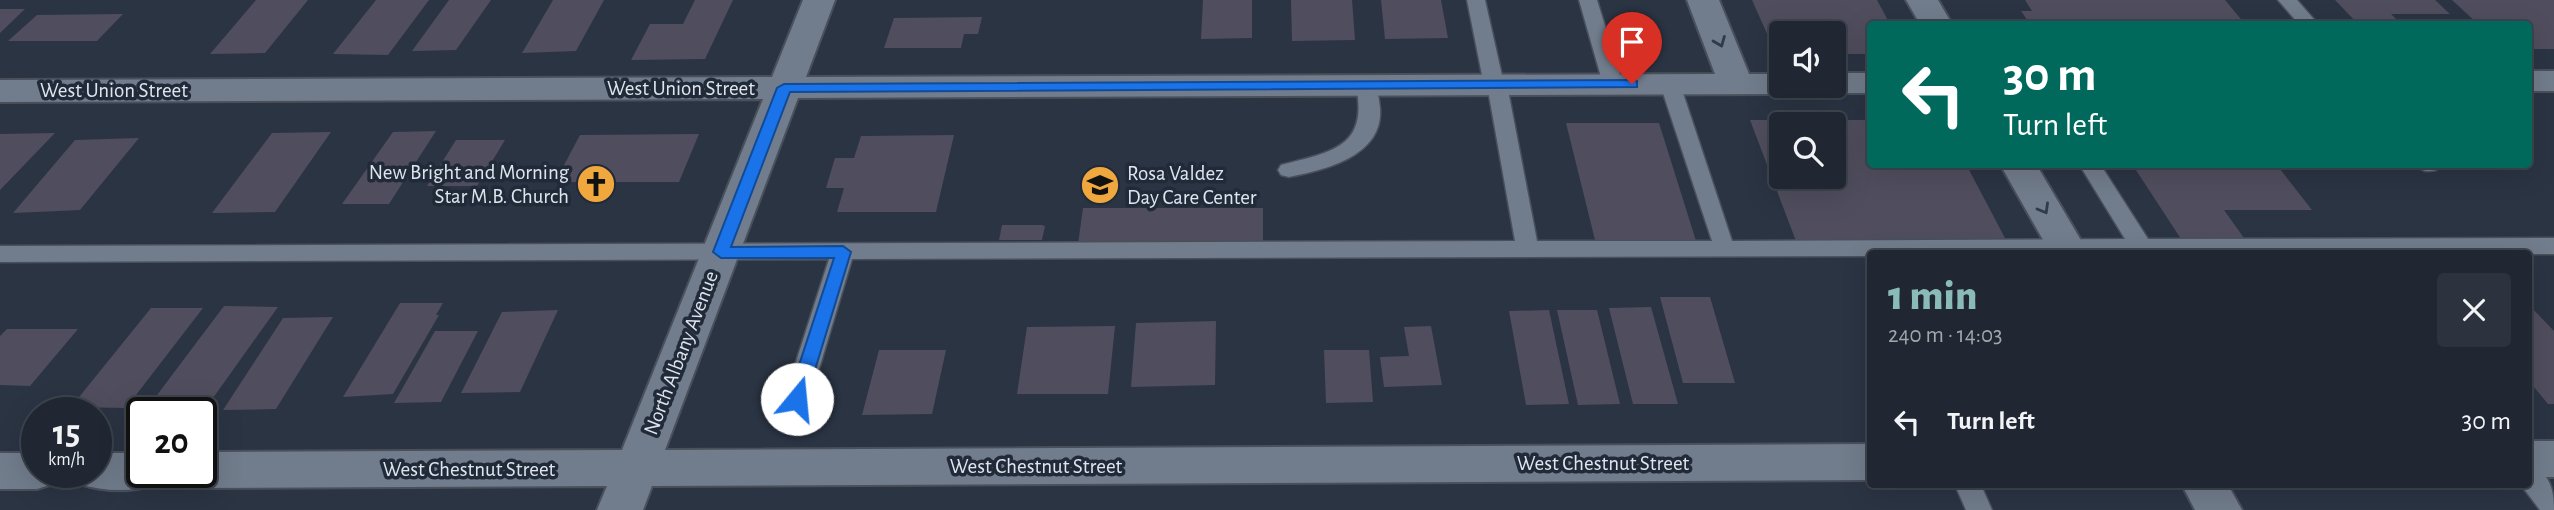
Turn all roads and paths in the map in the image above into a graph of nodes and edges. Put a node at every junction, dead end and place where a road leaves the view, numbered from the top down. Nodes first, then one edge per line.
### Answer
1 (819, 0) edge
2 (1476, 0) edge
3 (1588, 0) edge
4 (1703, 0) edge
5 (1922, 0) edge
6 (2287, 0) edge
7 (1934, 21) edge
8 (2306, 21) edge
9 (2532, 81) edge
10 (2554, 81) edge
11 (1846, 83) edge
12 (1867, 83) edge
13 (1613, 84) junction
14 (1670, 84) junction
15 (1736, 84) junction
16 (1769, 84) edge
17 (1496, 85) junction
18 (1366, 86) junction
19 (784, 88) junction
20 (0, 91) edge
21 (2020, 168) edge
22 (2092, 168) edge
23 (1289, 170) dead end
24 (1722, 239) dead end
25 (1526, 242) dead end
26 (2554, 246) edge
27 (2141, 247) junction
28 (2067, 250) edge
29 (2086, 250) edge
30 (1867, 251) edge
31 (721, 252) junction
32 (843, 252) junction
33 (0, 254) edge
34 (797, 399) dead end
35 (2532, 459) edge
36 (2554, 459) edge
37 (1867, 462) edge
38 (636, 468) junction
39 (217, 470) edge
40 (0, 471) edge
41 (21, 471) edge
42 (2532, 480) edge
43 (1969, 488) edge
44 (2206, 488) edge
45 (2554, 508) edge
46 (620, 510) edge
47 (1979, 510) edge
48 (2219, 510) edge

1 - 19 street, North Albany Avenue
2 - 17 lane
3 - 13 lane
4 -> 15 street
5 - 7 street
6 - 8 lane
9 - 10 street
11 - 12 street
13 - 14 street, West Union Street
13 - 17 street, West Union Street
14 - 15 street, West Union Street
14 - 24 lane
15 - 16 street, West Union Street
17 - 18 street, West Union Street
17 - 25 lane
18 - 19 street, West Union Street
18 - 23 lane
19 - 20 street, West Union Street
19 - 31 street, North Albany Avenue
21 -> 28 street
22 - 27 lane
26 - 27 lane
27 - 29 lane
30 - 32 lane
31 - 32 lane
31 - 33 lane
31 - 38 street, North Albany Avenue
32 - 34 lane
35 - 36 street
37 - 38 street, West Chestnut Street
38 - 39 street, West Chestnut Street
38 - 46 street, North Albany Avenue
40 - 41 street
42 - 45 lane
43 - 47 lane
44 - 48 street

